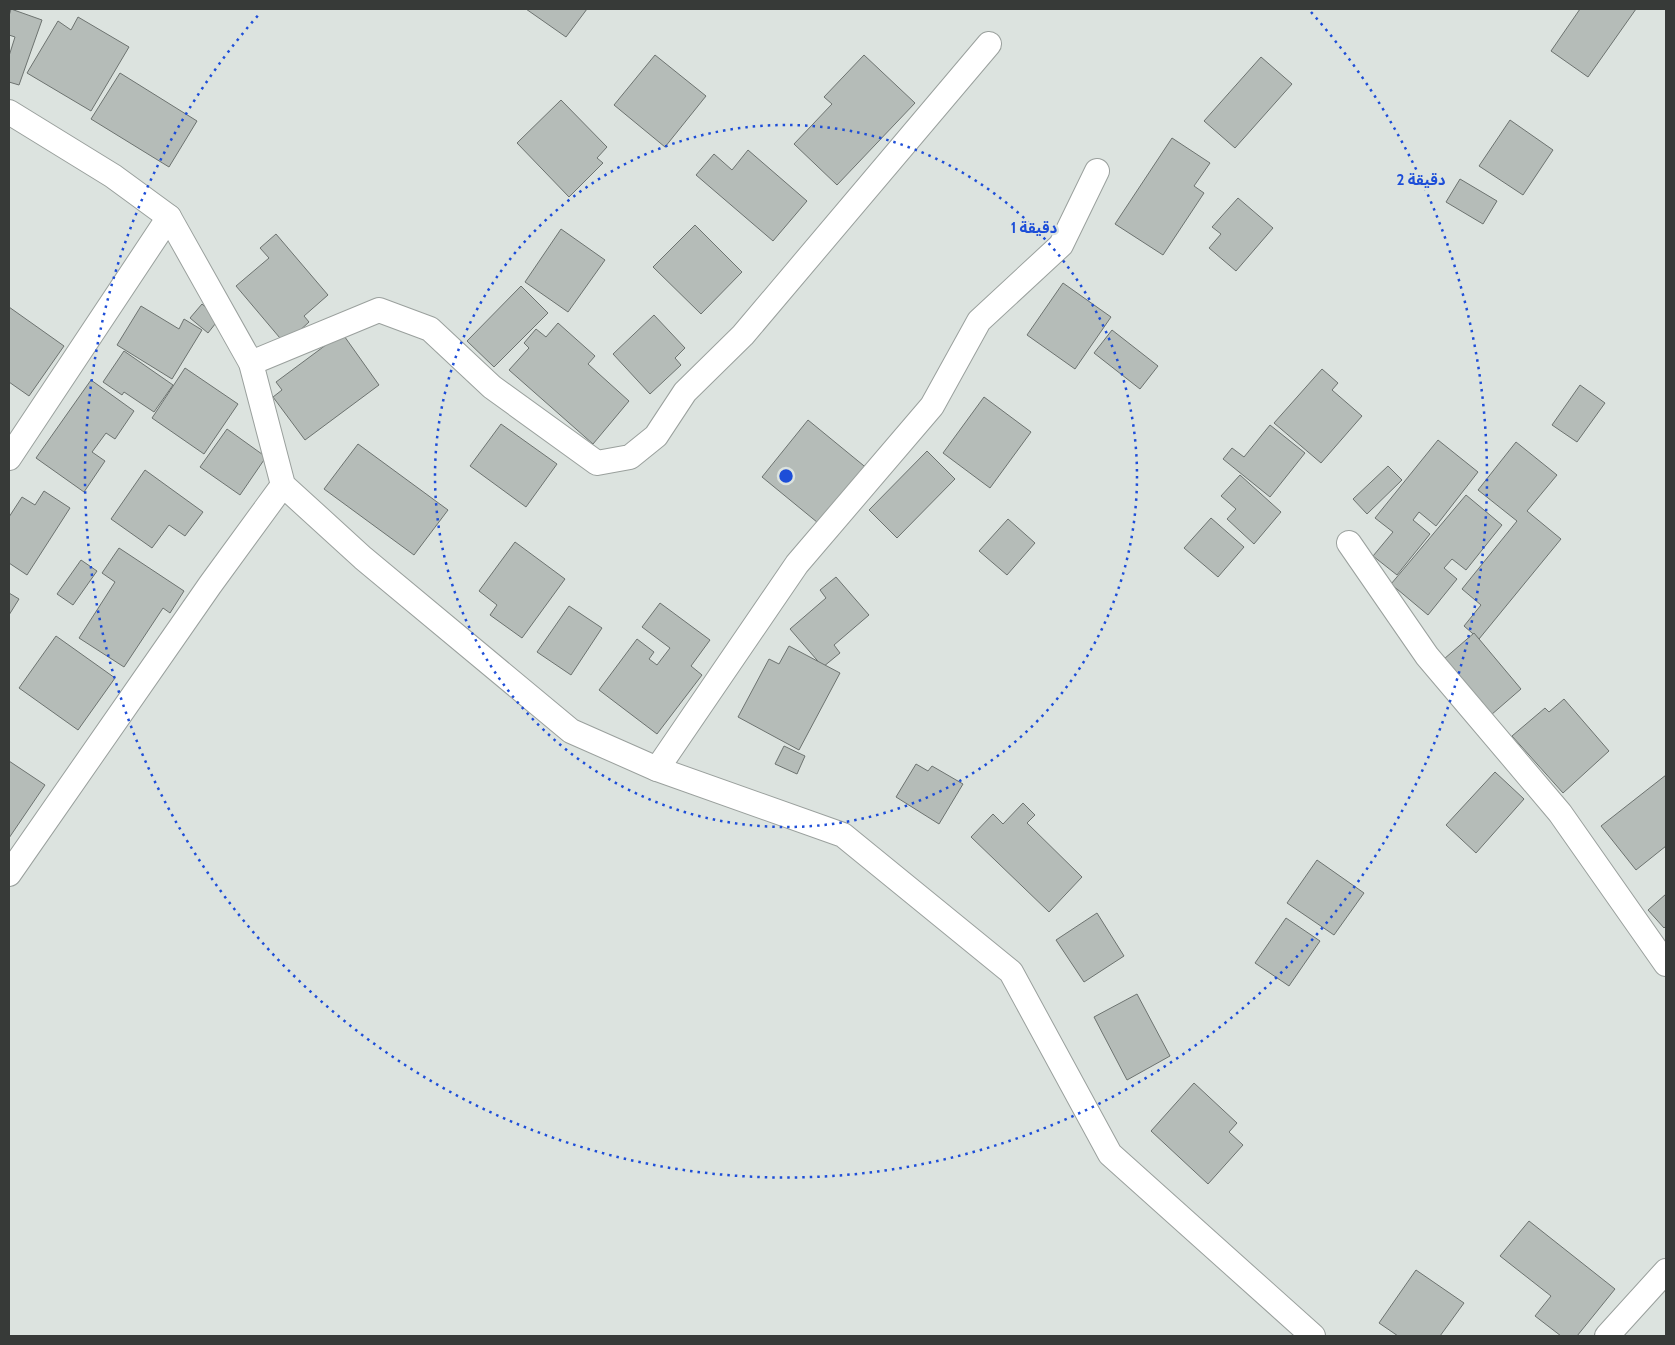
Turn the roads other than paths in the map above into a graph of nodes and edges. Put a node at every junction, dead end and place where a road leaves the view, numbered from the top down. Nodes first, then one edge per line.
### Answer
1 (989, 44) dead end
2 (9, 112) edge
3 (1097, 171) dead end
4 (169, 217) junction
5 (251, 362) junction
6 (9, 458) edge
7 (283, 485) junction
8 (1349, 543) dead end
9 (657, 769) junction
10 (9, 874) edge
11 (1666, 964) edge
12 (1666, 1271) edge
13 (1313, 1336) edge
14 (1607, 1336) edge

1 - 5 street
2 - 4 street
3 - 9 street
4 - 5 street
4 - 6 street
5 - 7 street
7 - 9 street
7 - 10 street
8 - 11 street
9 - 13 street
12 - 14 street

